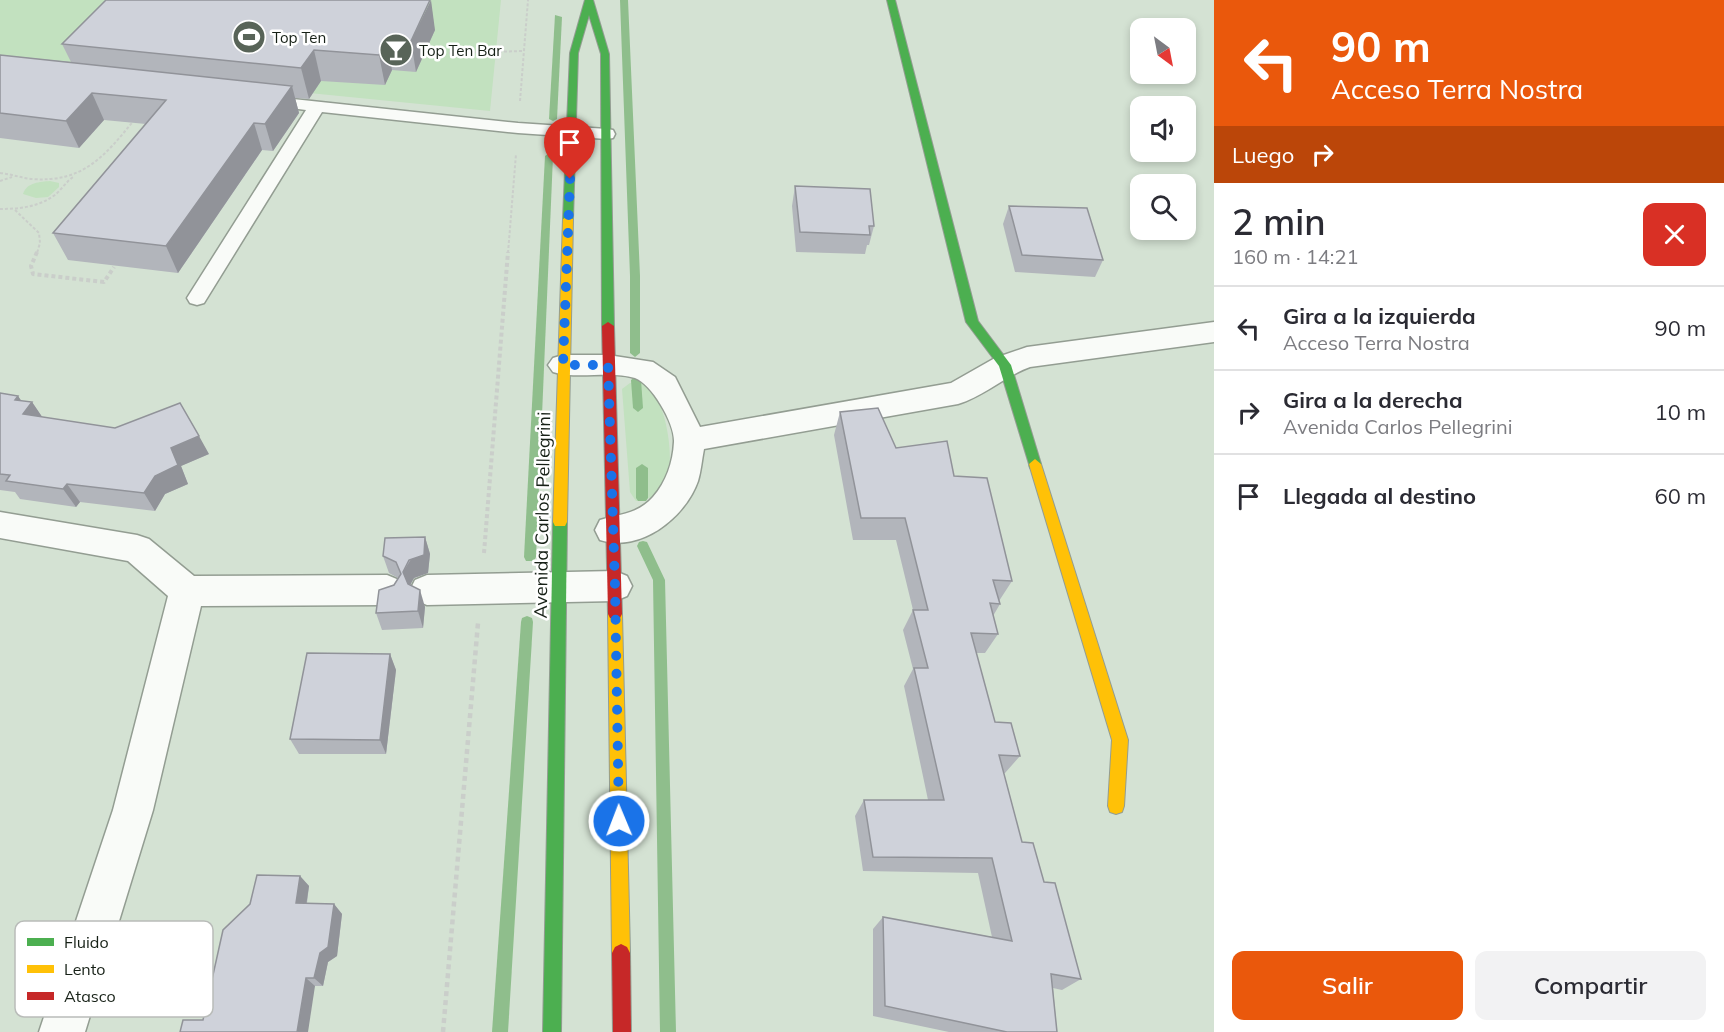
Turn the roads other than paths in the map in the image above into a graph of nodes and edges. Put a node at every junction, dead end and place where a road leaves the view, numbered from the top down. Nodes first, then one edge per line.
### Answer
1 (891, 0) edge
2 (589, 1) edge
3 (249, 99) edge
4 (317, 106) junction
5 (571, 132) junction
6 (607, 134) junction
7 (197, 298) dead end
8 (1214, 332) edge
9 (563, 365) junction
10 (608, 365) junction
11 (1005, 365) junction
12 (690, 440) junction
13 (0, 525) edge
14 (612, 530) junction
15 (615, 586) junction
16 (559, 589) junction
17 (387, 590) edge
18 (427, 590) dead end
19 (187, 591) junction
20 (1116, 806) dead end
21 (98, 921) edge
22 (67, 1017) edge
23 (62, 1032) edge
24 (552, 1032) edge
25 (622, 1032) edge

1 - 11 main road
2 - 5 main road, Avenida Carlos Pellegrini
2 - 6 main road, Avenida Carlos Pellegrini
3 - 4 lane
4 - 5 lane
4 - 7 lane
5 - 6 lane
5 - 9 main road, Avenida Carlos Pellegrini
6 - 10 main road, Avenida Carlos Pellegrini
8 - 11 street
9 - 10 street
9 - 16 main road, Avenida Carlos Pellegrini
10 - 12 street
10 - 14 main road, Avenida Carlos Pellegrini
11 - 12 street
11 - 20 main road
12 - 14 street
13 - 19 street
14 - 15 main road, Avenida Carlos Pellegrini
15 - 16 street
15 - 25 main road, Avenida Carlos Pellegrini
16 - 18 street
16 - 24 main road, Avenida Carlos Pellegrini
17 - 19 street
19 - 21 street
22 - 23 street

